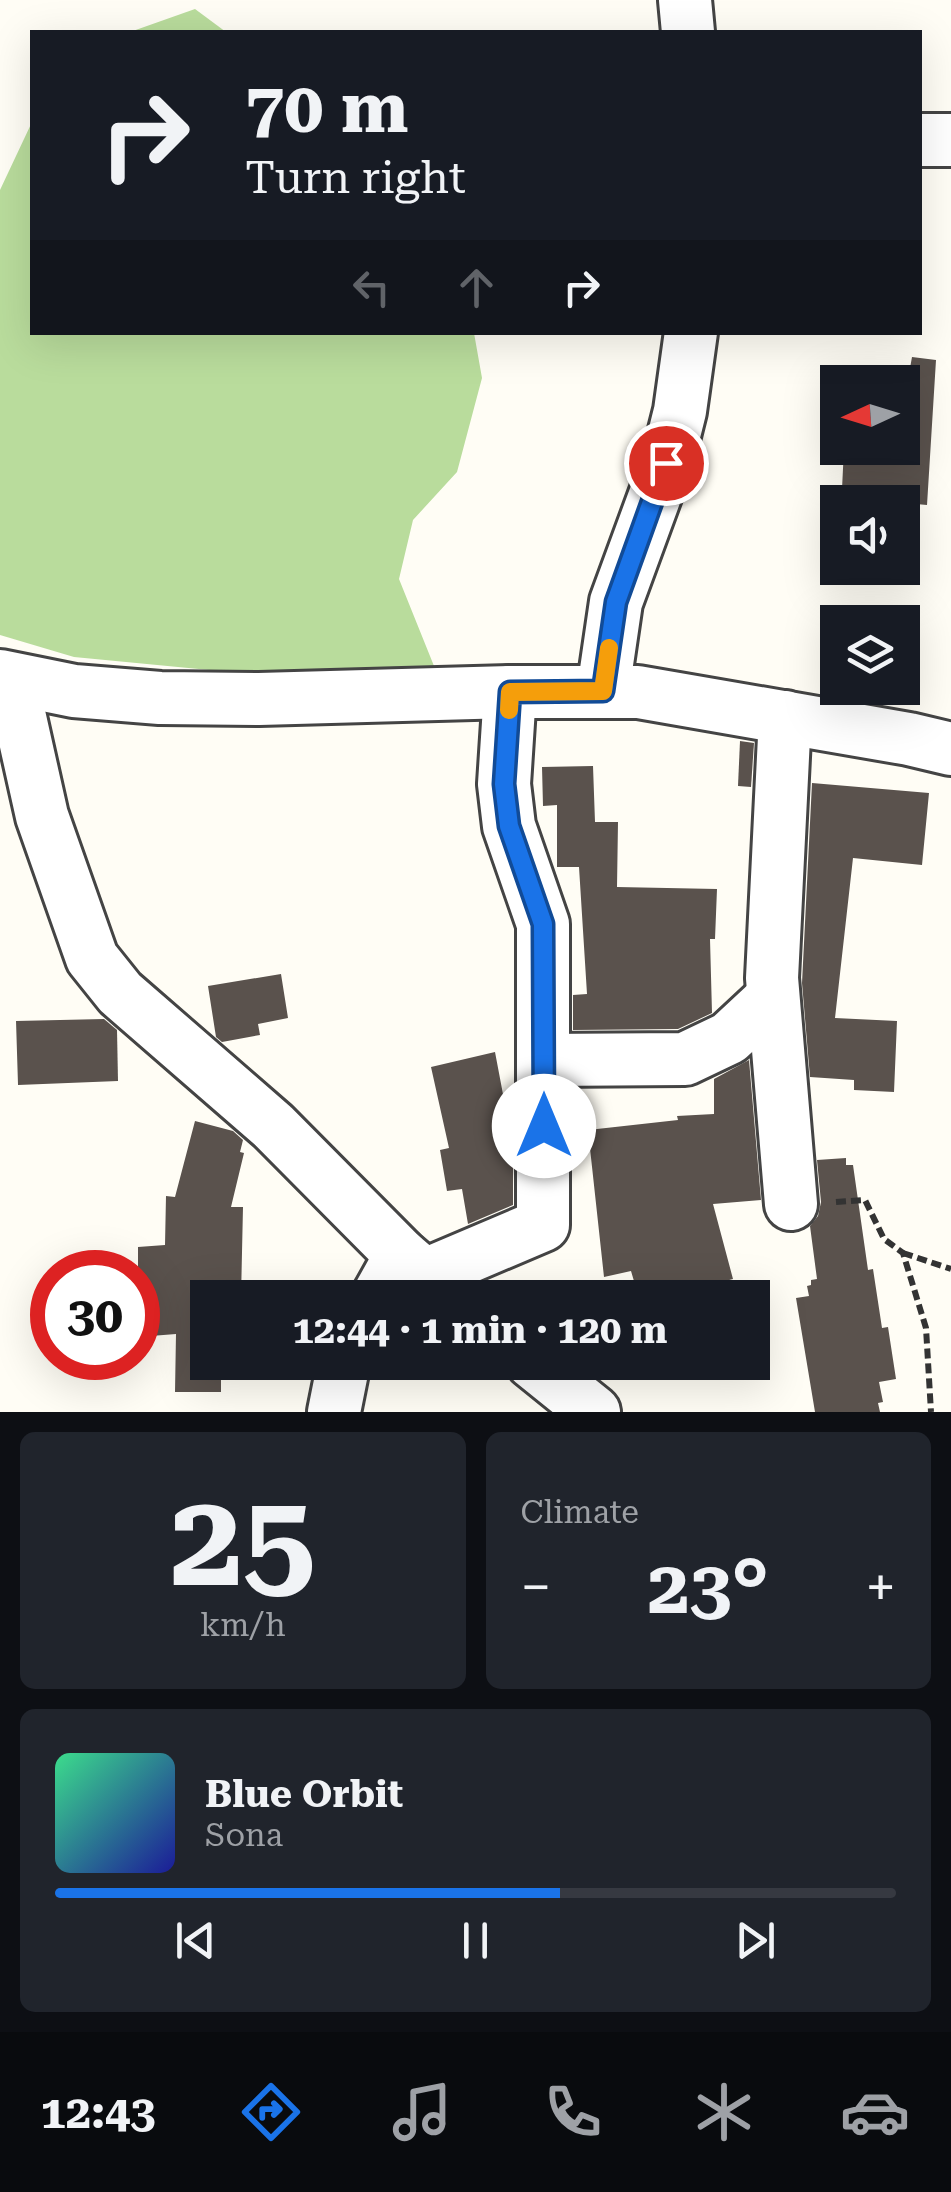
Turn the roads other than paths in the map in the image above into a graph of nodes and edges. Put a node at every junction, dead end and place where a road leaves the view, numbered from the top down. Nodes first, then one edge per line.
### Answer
1 (685, 0) edge
2 (688, 30) edge
3 (922, 140) edge
4 (951, 140) edge
5 (691, 335) edge
6 (7, 678) edge
7 (603, 691) junction
8 (510, 692) junction
9 (785, 717) junction
10 (951, 749) edge
11 (773, 996) junction
12 (544, 1060) junction
13 (791, 1204) road end
14 (411, 1280) edge
15 (418, 1280) edge
16 (340, 1380) edge
17 (554, 1380) edge
18 (334, 1412) edge
19 (594, 1412) edge

1 - 2 street
3 - 4 street
5 - 7 street
6 - 8 street
6 - 14 street
7 - 8 street
7 - 9 street
8 - 12 street
9 - 10 street
9 - 11 street
11 - 12 street
11 - 13 street
12 - 15 street
16 - 18 street
17 - 19 street

